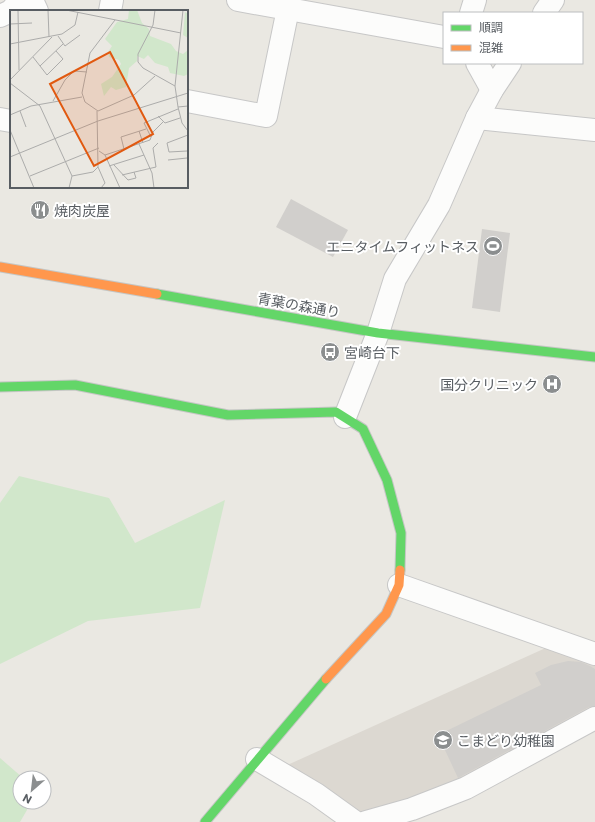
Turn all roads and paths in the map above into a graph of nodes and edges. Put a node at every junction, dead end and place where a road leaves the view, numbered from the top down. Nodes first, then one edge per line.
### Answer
1 (20, 0) edge
2 (32, 0) edge
3 (112, 0) edge
4 (238, 0) edge
5 (475, 0) edge
6 (553, 0) edge
7 (288, 9) junction
8 (11, 10) edge
9 (37, 10) edge
10 (110, 10) edge
11 (10, 11) edge
12 (471, 12) edge
13 (545, 12) edge
14 (0, 16) edge
15 (443, 37) edge
16 (478, 64) edge
17 (509, 64) edge
18 (492, 90) junction
19 (188, 101) edge
20 (477, 118) junction
21 (0, 119) edge
22 (10, 121) edge
23 (595, 130) edge
24 (0, 267) edge
25 (378, 333) junction
26 (595, 357) edge
27 (0, 387) edge
28 (345, 418) junction
29 (399, 585) junction
30 (595, 654) edge
31 (595, 718) edge
32 (257, 759) junction
33 (204, 822) edge
34 (355, 822) edge
35 (366, 822) edge

1 - 8 street
2 - 9 street
3 - 10 street
4 - 7 street
5 - 12 street
6 - 13 street
7 - 15 street
7 - 19 street
11 - 14 street
16 - 18 street
17 - 18 street
18 - 20 street
20 - 23 street
20 - 25 street
21 - 22 street
24 - 25 street, 青葉の森通り
25 - 26 street, 青葉の森通り
25 - 28 street
27 - 28 street
28 - 29 street
29 - 30 street
29 - 32 street
31 - 35 street
32 - 33 street
32 - 34 street

